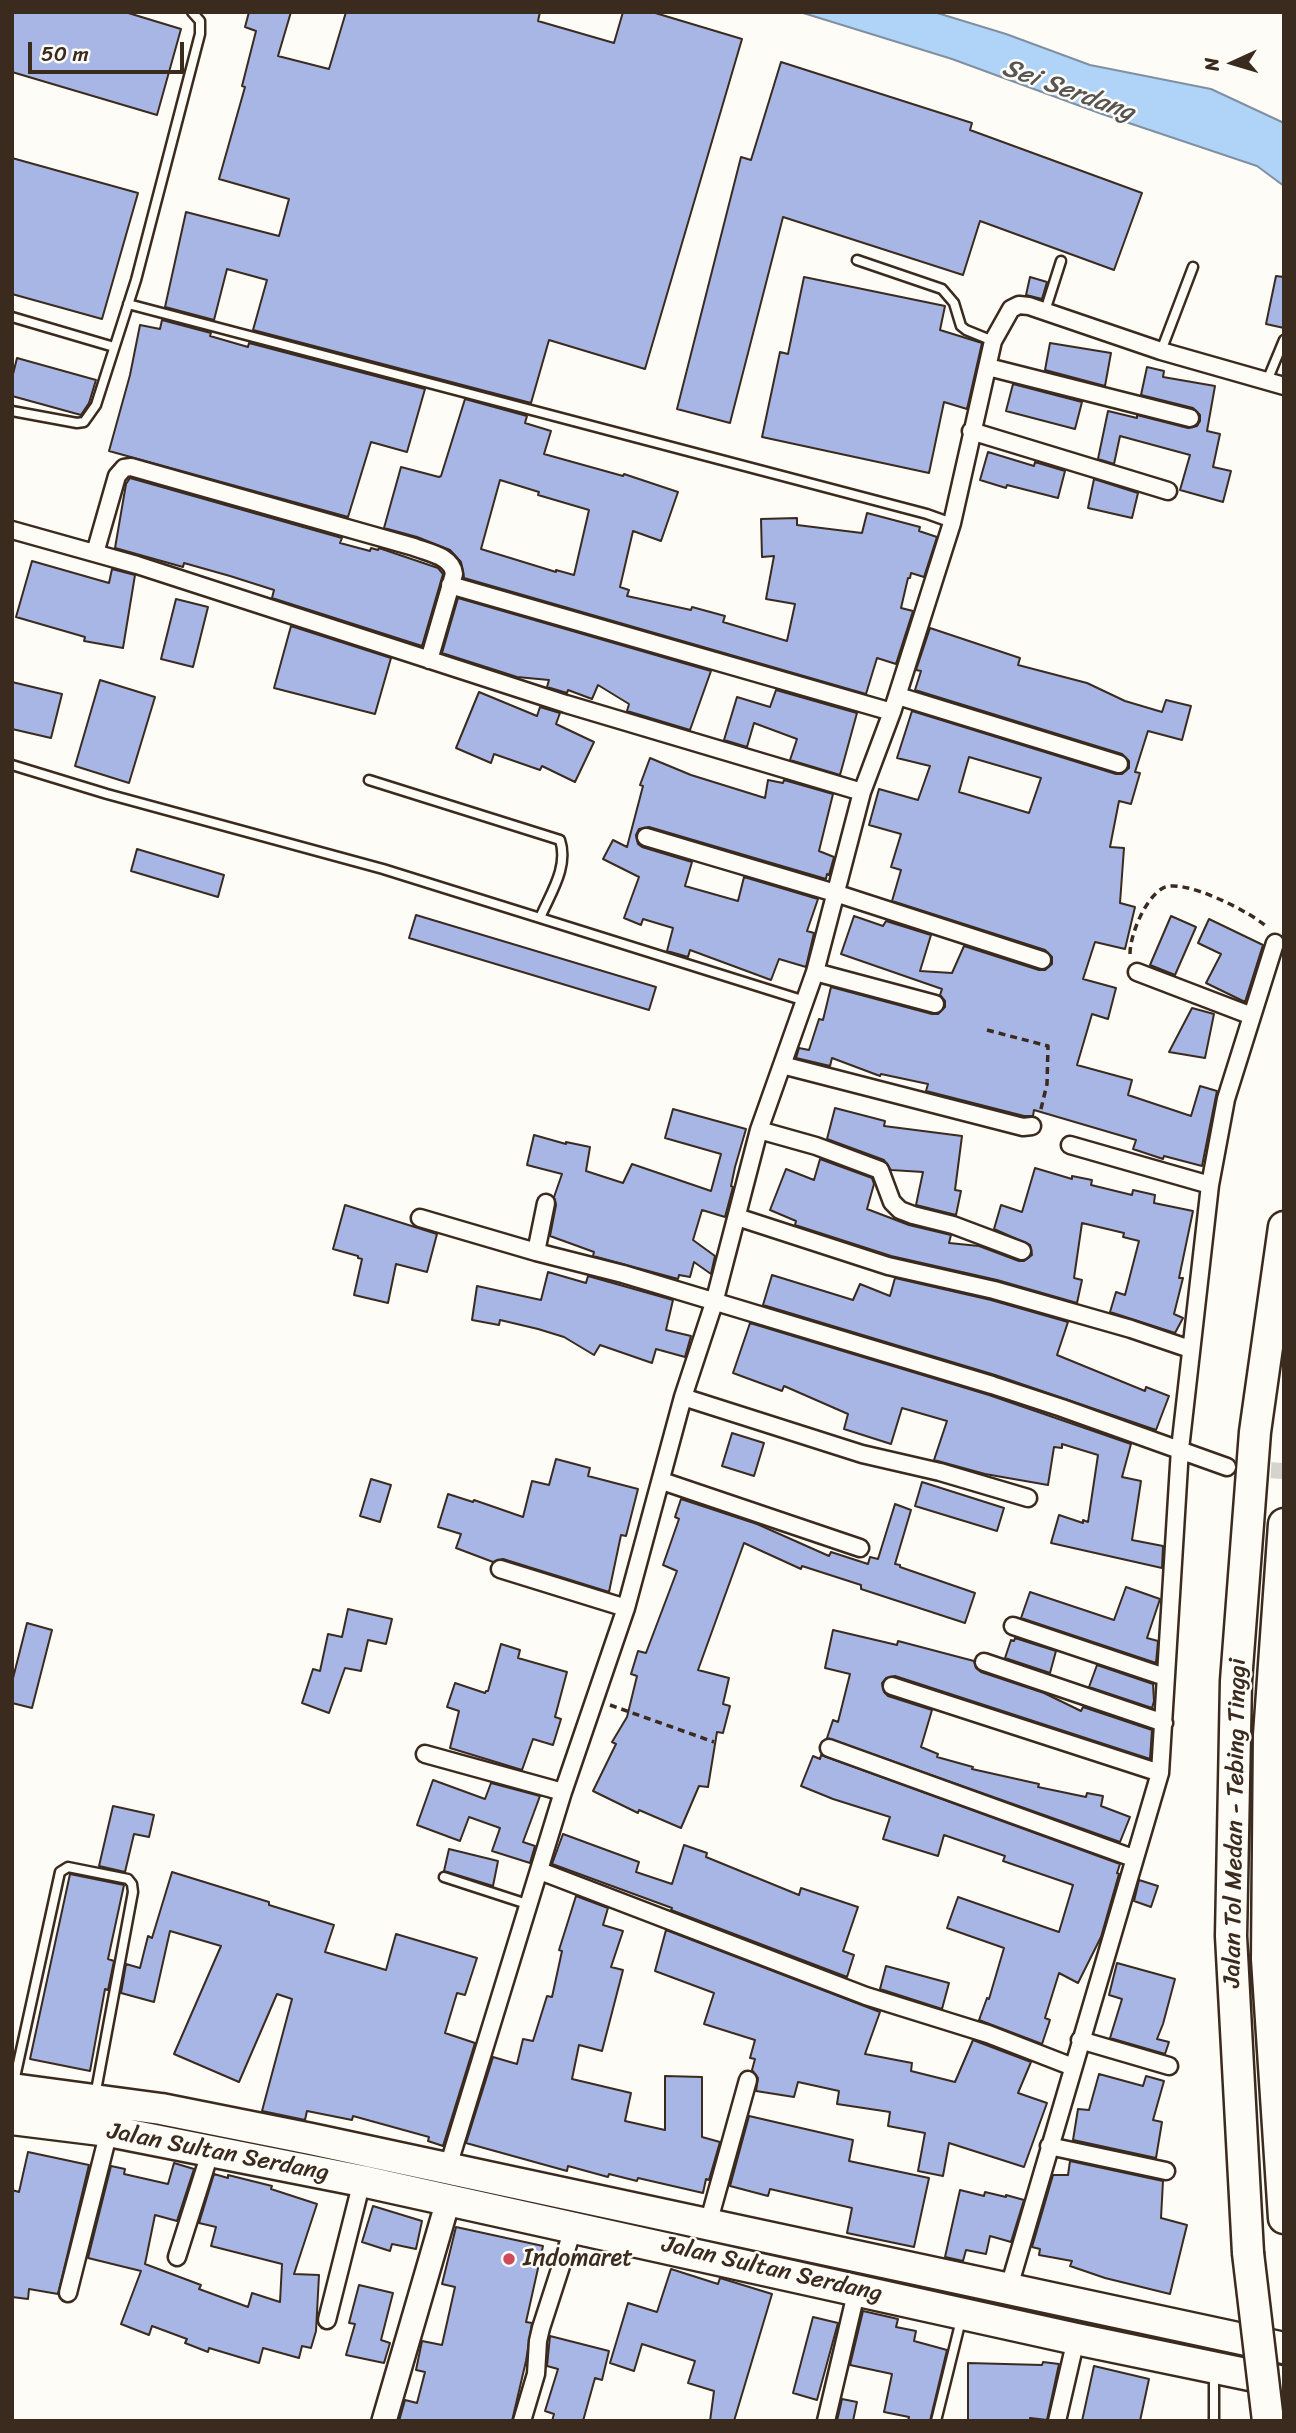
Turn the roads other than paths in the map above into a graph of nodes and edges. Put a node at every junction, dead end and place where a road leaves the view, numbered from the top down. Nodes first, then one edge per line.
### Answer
1 (192, 12) edge
2 (857, 260) dead end
3 (1061, 261) dead end
4 (1194, 267) dead end
5 (128, 304) junction
6 (1045, 311) junction
7 (12, 317) edge
8 (1284, 340) edge
9 (993, 341) junction
10 (114, 347) junction
11 (1161, 351) junction
12 (988, 367) junction
13 (1267, 381) junction
14 (1284, 386) edge
15 (12, 411) edge
16 (1190, 418) dead end
17 (971, 431) junction
18 (1168, 491) dead end
19 (952, 523) junction
20 (12, 530) edge
21 (95, 553) junction
22 (450, 585) junction
23 (429, 660) junction
24 (895, 704) junction
25 (1119, 764) dead end
26 (12, 765) edge
27 (369, 780) dead end
28 (862, 792) junction
29 (646, 837) dead end
30 (835, 893) junction
31 (540, 918) junction
32 (1275, 943) road end
33 (1042, 960) dead end
34 (815, 972) junction
35 (1137, 972) road end
36 (805, 1001) junction
37 (935, 1004) dead end
38 (1252, 1016) junction
39 (782, 1065) junction
40 (1032, 1126) road end
41 (759, 1130) junction
42 (1070, 1145) dead end
43 (1210, 1185) junction
44 (546, 1203) dead end
45 (737, 1217) junction
46 (420, 1218) dead end
47 (1284, 1227) edge
48 (1022, 1251) dead end
49 (536, 1252) junction
50 (714, 1303) junction
51 (1190, 1349) junction
52 (683, 1397) junction
53 (1180, 1449) junction
54 (1227, 1467) tunnel mouth
55 (662, 1481) junction
56 (1028, 1498) dead end
57 (1284, 1524) edge
58 (860, 1548) dead end
59 (500, 1569) dead end
60 (626, 1608) junction
61 (1013, 1626) dead end
62 (984, 1662) dead end
63 (1165, 1678) junction
64 (892, 1686) dead end
65 (1164, 1723) junction
66 (828, 1748) dead end
67 (425, 1754) dead end
68 (1160, 1773) junction
69 (563, 1793) junction
70 (1133, 1858) junction
71 (540, 1871) junction
72 (444, 1877) dead end
73 (530, 1905) junction
74 (1080, 2040) junction
75 (1169, 2066) dead end
76 (1073, 2067) junction
77 (748, 2080) dead end
78 (13, 2089) edge
79 (94, 2099) junction
80 (12, 2119) edge
81 (109, 2132) junction
82 (1049, 2146) junction
83 (211, 2150) junction
84 (447, 2170) junction
85 (1166, 2172) dead end
86 (362, 2180) junction
87 (448, 2201) junction
88 (1284, 2218) edge
89 (708, 2224) junction
90 (574, 2226) junction
91 (177, 2257) dead end
92 (1009, 2287) junction
93 (857, 2289) junction
94 (68, 2293) dead end
95 (963, 2314) junction
96 (327, 2320) dead end
97 (1076, 2339) junction
98 (1284, 2348) edge
99 (1214, 2367) junction
100 (1284, 2382) edge
101 (384, 2421) edge
102 (522, 2421) edge
103 (827, 2421) edge
104 (936, 2421) edge
105 (1057, 2421) edge
106 (1214, 2421) edge
107 (1268, 2421) edge

1 - 5 lane
2 - 9 lane
3 - 6 lane
4 - 11 lane
5 - 10 lane
5 - 19 lane
6 - 9 street
6 - 11 street
7 - 10 lane
8 - 13 lane
9 - 12 street
10 - 15 lane
11 - 13 street
12 - 16 street
12 - 17 street
13 - 14 street
17 - 18 street
17 - 19 street
19 - 24 street
20 - 21 street
21 - 22 street
21 - 23 street
22 - 23 street
22 - 24 street
23 - 28 street
24 - 25 street
24 - 28 street
26 - 31 lane
27 - 31 lane
28 - 30 street
29 - 30 street
30 - 33 street
30 - 34 street
31 - 36 lane
32 - 38 street
34 - 36 street
34 - 37 street
35 - 38 street
36 - 39 street
38 - 43 street
39 - 40 street
39 - 41 street
41 - 45 street
41 - 48 street
42 - 43 street
43 - 51 street
44 - 49 street
45 - 50 street
45 - 51 street
46 - 49 street
47 - 107 highway, Jalan Tol Medan - Tebing Tinggi, bridge
49 - 50 street
50 - 52 street
50 - 53 street
51 - 53 street
52 - 55 street
52 - 56 street
53 - 54 street
53 - 63 street
55 - 58 street
55 - 60 street
57 - 88 highway, Jalan Tol Medan - Tebing Tinggi
59 - 60 street
60 - 69 street
61 - 63 street
62 - 65 street
63 - 65 street
64 - 68 street
65 - 68 street
66 - 70 street
67 - 69 street
68 - 70 street
69 - 71 street
70 - 74 street
71 - 73 street
71 - 76 street
72 - 73 lane
73 - 84 street
74 - 75 street
74 - 76 street
76 - 82 street
77 - 89 street
78 - 79 highway, Jalan Sultan Serdang
78 - 79 lane
79 - 84 highway, Jalan Sultan Serdang
80 - 81 highway, Jalan Sultan Serdang
81 - 83 highway, Jalan Sultan Serdang
81 - 94 street
82 - 85 street
82 - 92 street
83 - 86 highway, Jalan Sultan Serdang
83 - 91 street
84 - 89 highway, Jalan Sultan Serdang
86 - 87 highway, Jalan Sultan Serdang
86 - 96 street
87 - 90 highway, Jalan Sultan Serdang
87 - 101 street
89 - 92 highway, Jalan Sultan Serdang
90 - 93 highway, Jalan Sultan Serdang
90 - 102 street
92 - 98 highway, Jalan Sultan Serdang
93 - 95 highway, Jalan Sultan Serdang
93 - 103 street
95 - 97 highway, Jalan Sultan Serdang
95 - 104 lane
97 - 99 highway, Jalan Sultan Serdang
97 - 105 street
99 - 100 highway, Jalan Sultan Serdang
99 - 106 lane

